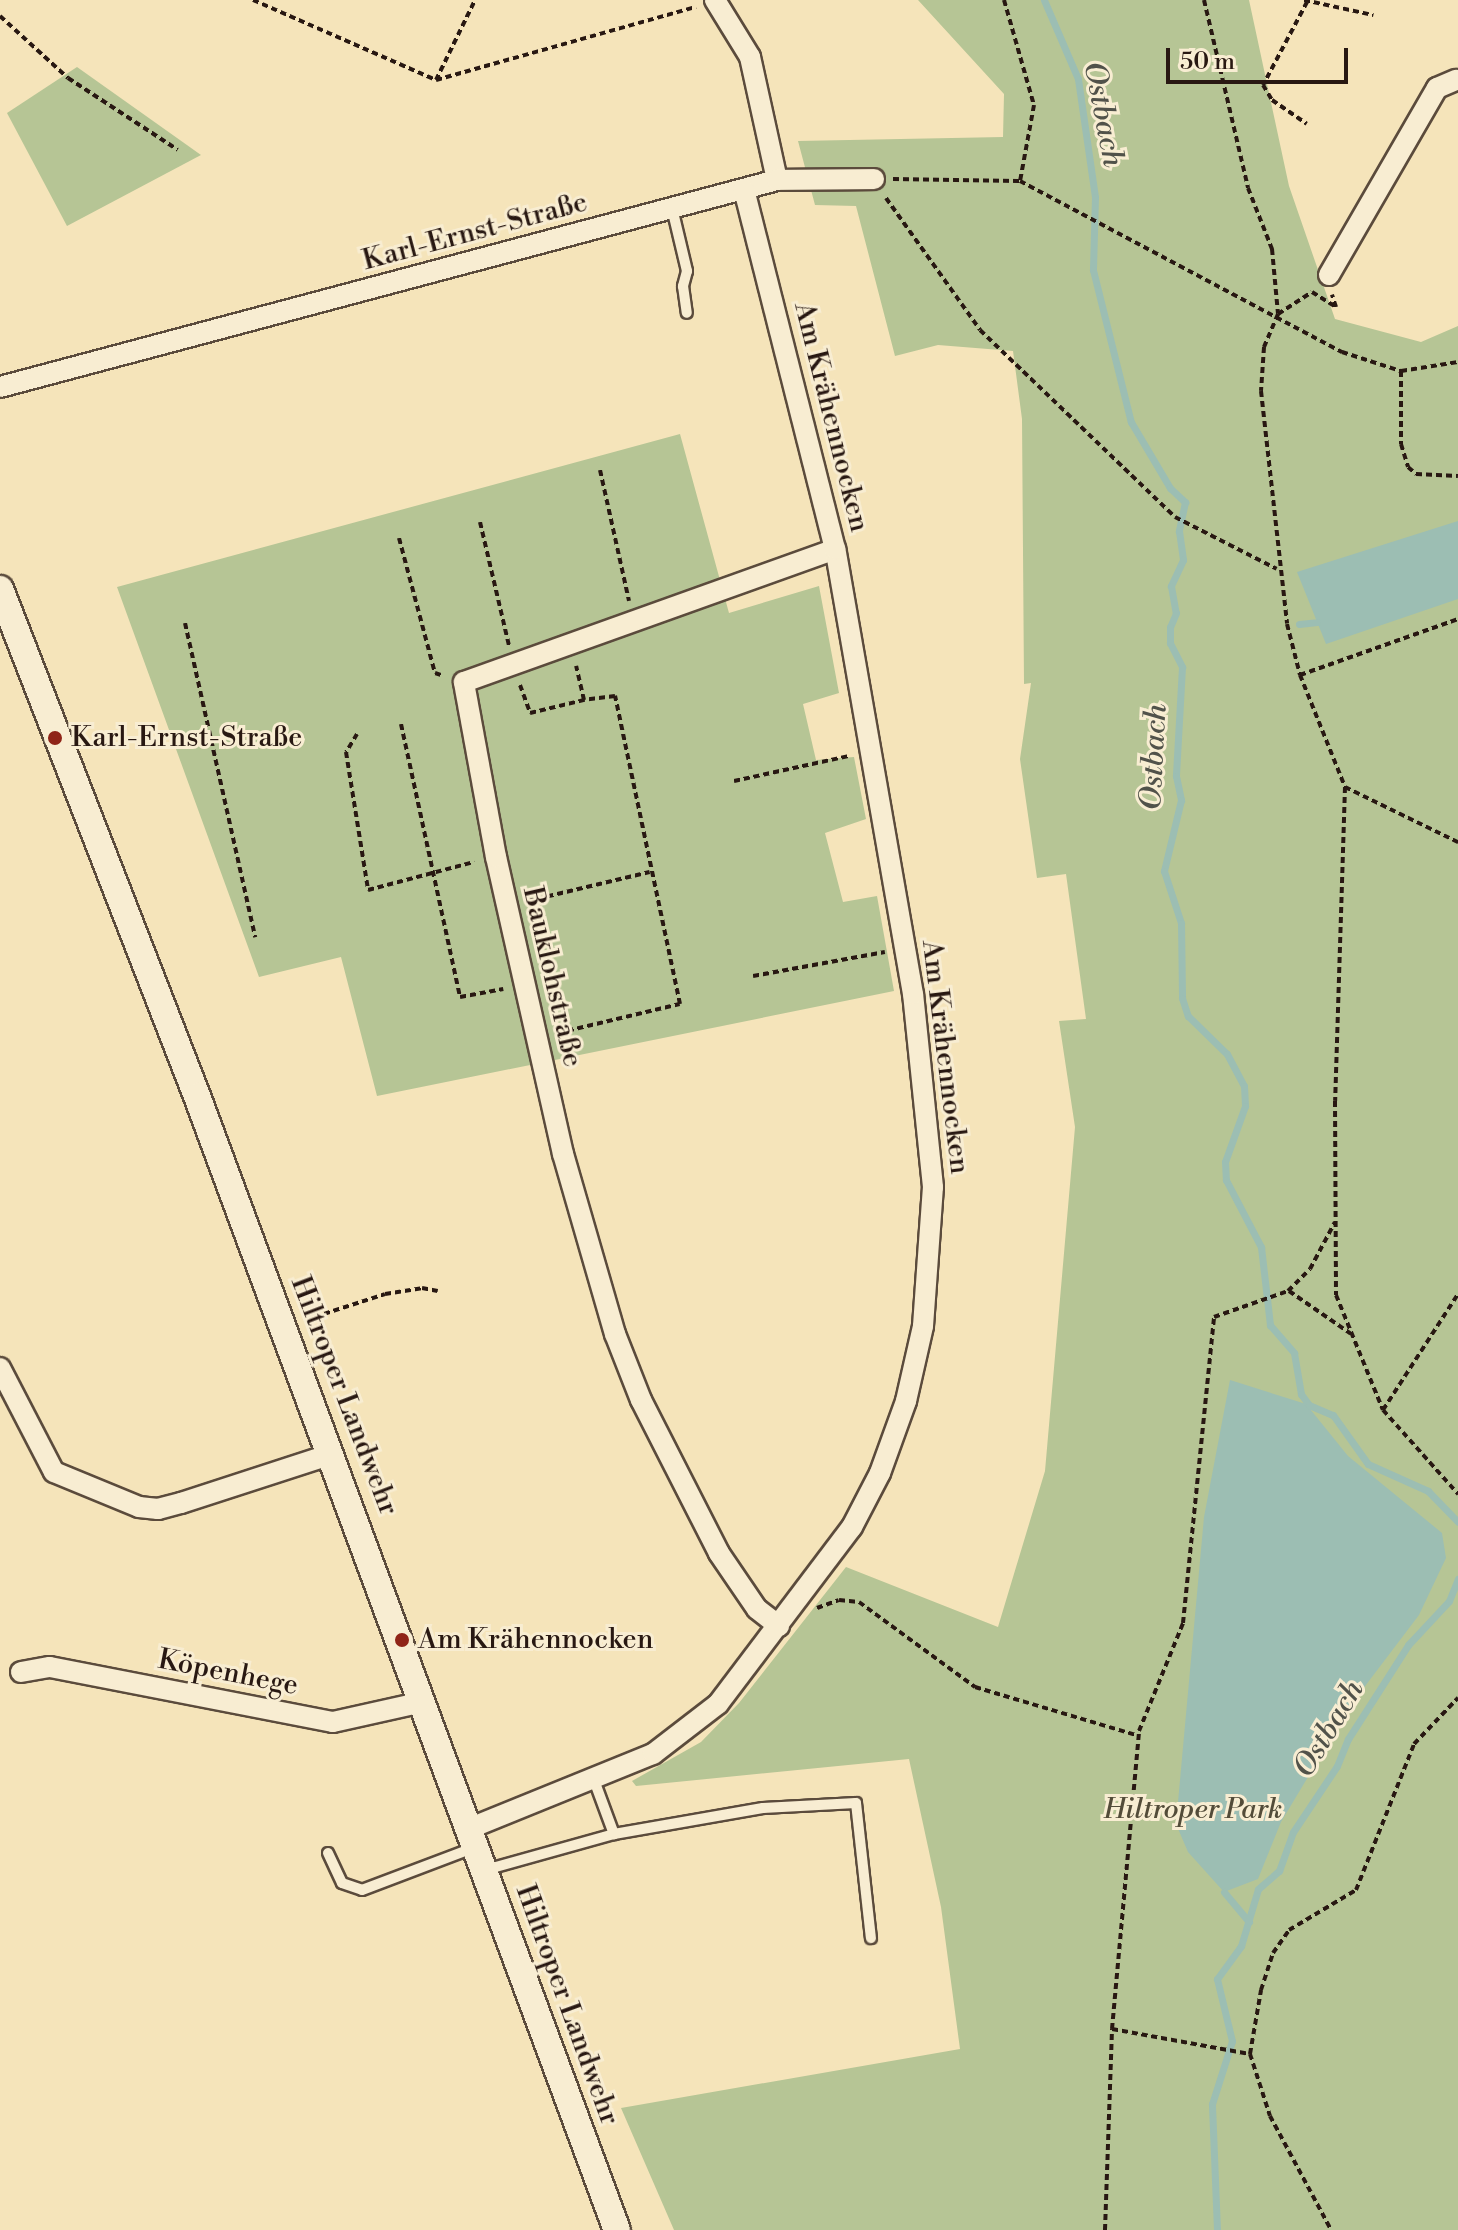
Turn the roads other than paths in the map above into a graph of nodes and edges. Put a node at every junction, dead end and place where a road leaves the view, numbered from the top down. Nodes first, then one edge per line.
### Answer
1 (716, 1) edge
2 (1457, 74) edge
3 (874, 179) road end
4 (777, 180) junction
5 (744, 189) junction
6 (672, 208) junction
7 (1329, 275) dead end
8 (687, 313) dead end
9 (0, 387) edge
10 (835, 549) junction
11 (0, 589) edge
12 (0, 1368) edge
13 (332, 1454) junction
14 (779, 1626) junction
15 (21, 1672) dead end
16 (423, 1702) junction
17 (594, 1780) junction
18 (614, 1834) junction
19 (476, 1849) junction
20 (328, 1853) dead end
21 (871, 1938) dead end
22 (617, 2230) edge

1 - 4 street
2 - 7 street
3 - 4 street, Karl-Ernst-Straße
4 - 5 street, Karl-Ernst-Straße
5 - 6 street, Karl-Ernst-Straße
5 - 10 street, Am Krähennocken
6 - 8 lane
6 - 9 street, Karl-Ernst-Straße
10 - 14 street, Am Krähennocken
10 - 14 street, Bauklohstraße
11 - 13 street, Hiltroper Landwehr
12 - 13 street
13 - 16 street, Hiltroper Landwehr
14 - 17 street, Am Krähennocken
15 - 16 street, Köpenhege
16 - 19 street, Hiltroper Landwehr
17 - 18 lane
17 - 19 street, Am Krähennocken
18 - 19 lane
18 - 21 lane
19 - 20 lane
19 - 22 street, Hiltroper Landwehr

